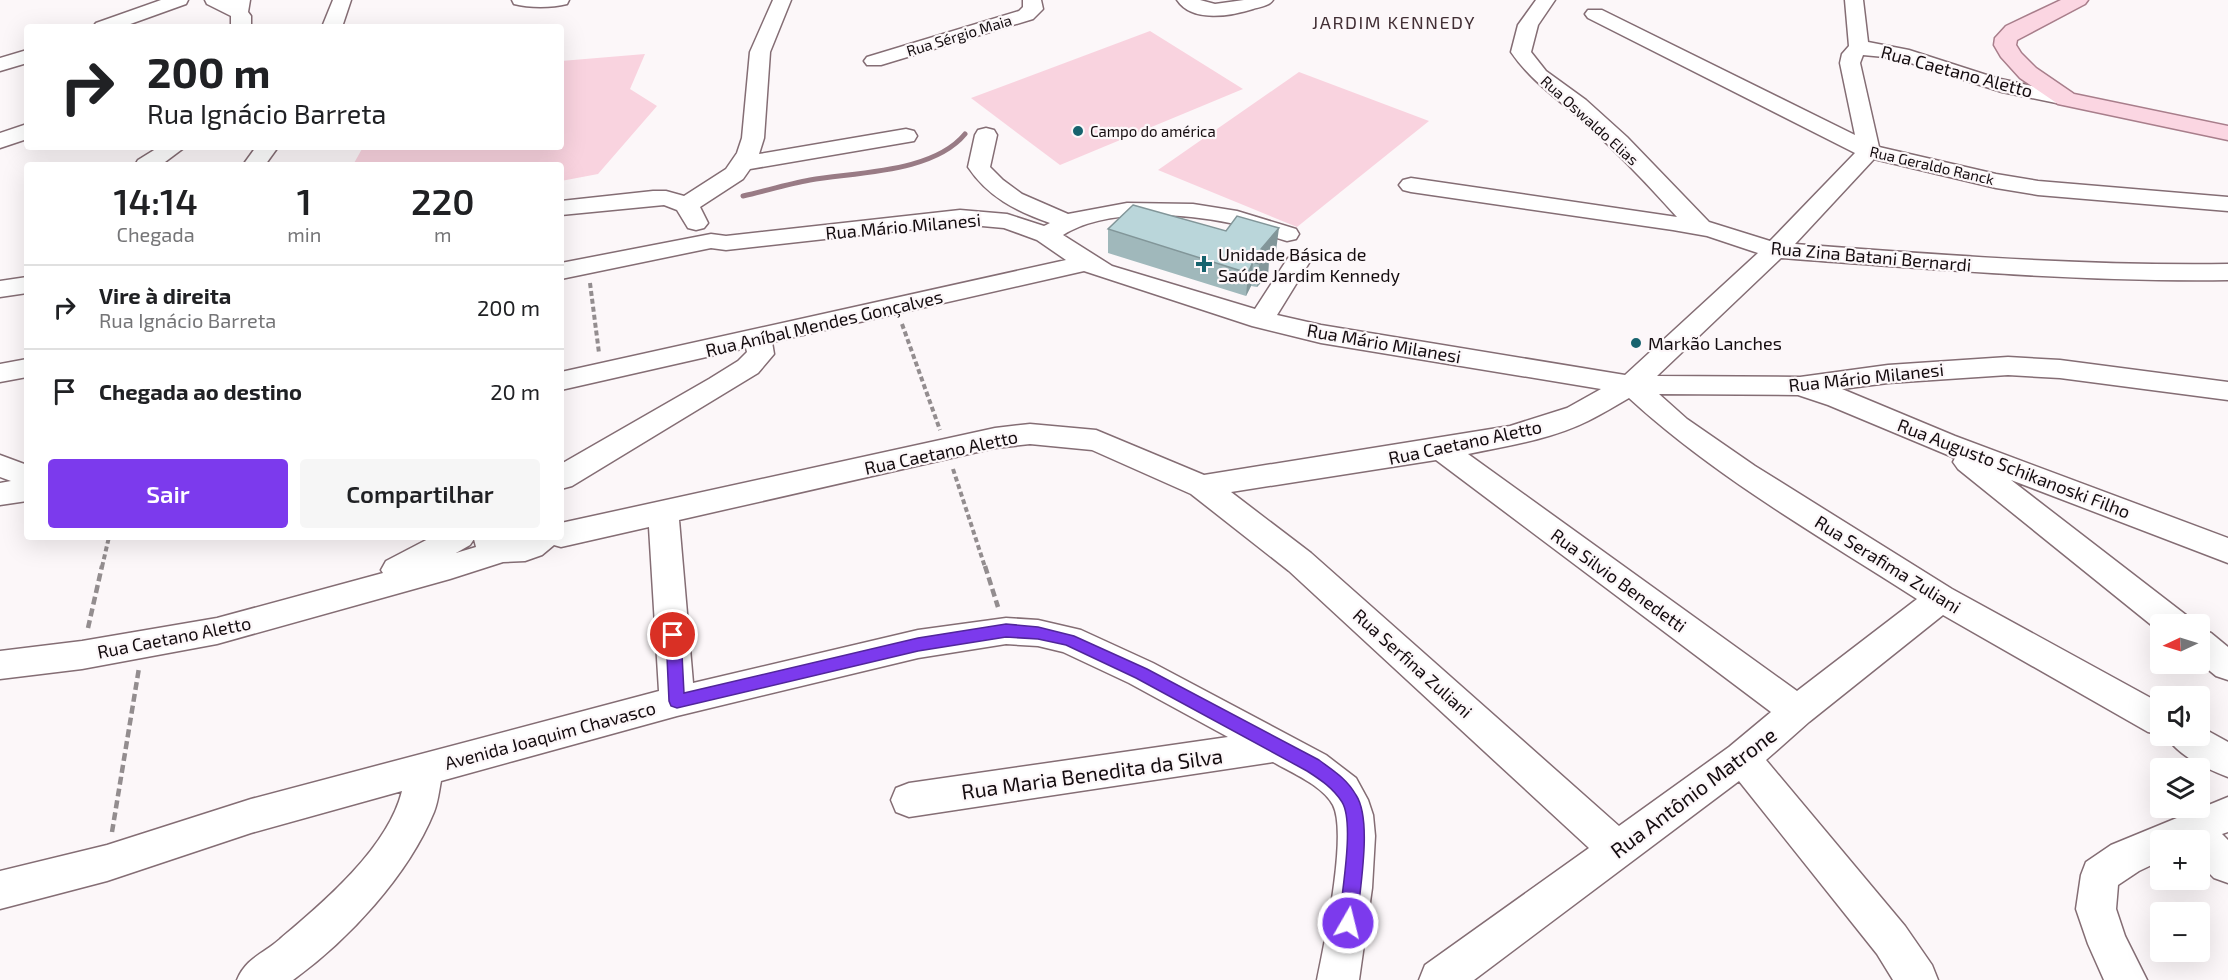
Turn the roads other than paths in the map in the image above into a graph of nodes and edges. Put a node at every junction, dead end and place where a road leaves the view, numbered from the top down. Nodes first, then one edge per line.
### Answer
1 (178, 0) edge
2 (214, 0) edge
3 (342, 0) edge
4 (521, 0) edge
5 (560, 0) edge
6 (782, 0) edge
7 (1032, 0) edge
8 (1264, 0) edge
9 (1546, 0) edge
10 (1854, 0) edge
11 (2078, 0) edge
12 (1192, 4) edge
13 (240, 13) edge
14 (1595, 14) dead end
15 (110, 24) edge
16 (333, 24) edge
17 (1859, 49) junction
18 (24, 57) edge
19 (874, 61) dead end
20 (0, 65) edge
21 (2067, 99) junction
22 (24, 132) edge
23 (2228, 133) edge
24 (986, 135) dead end
25 (906, 136) dead end
26 (0, 141) edge
27 (169, 150) edge
28 (1869, 151) junction
29 (151, 162) edge
30 (743, 163) junction
31 (1411, 185) dead end
32 (2228, 204) edge
33 (687, 205) junction
34 (564, 208) edge
35 (1070, 221) junction
36 (1701, 228) junction
37 (1287, 234) dead end
38 (1046, 235) junction
39 (711, 241) junction
40 (1775, 250) junction
41 (1087, 263) junction
42 (1297, 263) dead end
43 (564, 270) edge
44 (2228, 272) edge
45 (1261, 320) junction
46 (758, 338) junction
47 (24, 369) edge
48 (0, 373) edge
49 (564, 380) edge
50 (1631, 385) junction
51 (1800, 386) junction
52 (2228, 391) edge
53 (1945, 443) junction
54 (1442, 449) junction
55 (0, 466) edge
56 (24, 475) edge
57 (564, 481) edge
58 (1202, 486) junction
59 (24, 490) edge
60 (0, 494) edge
61 (648, 515) junction
62 (564, 517) edge
63 (564, 534) edge
64 (453, 540) edge
65 (544, 540) edge
66 (495, 544) edge
67 (2228, 551) edge
68 (346, 596) junction
69 (1941, 598) junction
70 (2161, 614) edge
71 (2210, 652) edge
72 (0, 665) edge
73 (2228, 666) edge
74 (677, 701) junction
75 (1797, 711) junction
76 (2150, 715) edge
77 (1276, 746) junction
78 (2203, 746) edge
79 (1742, 758) junction
80 (2228, 761) edge
81 (426, 769) junction
82 (909, 800) dead end
83 (2228, 814) edge
84 (2189, 830) edge
85 (2150, 847) edge
86 (1618, 849) junction
87 (2210, 856) edge
88 (2228, 865) edge
89 (0, 890) edge
90 (258, 980) edge
91 (1338, 980) edge
92 (1440, 980) edge
93 (1917, 980) edge
94 (2126, 980) edge

1 - 15 street
2 - 13 street
3 - 16 street
4 - 5 street
6 - 30 street
7 - 19 street, Rua Sérgio Maia
8 - 12 street
9 - 36 street, Rua Oswaldo Elias
10 - 17 street
11 - 21 main road
14 - 28 street, Rua Geraldo Ranck
17 - 21 street, Rua Caetano Aletto
17 - 28 street, Rua Caetano Aletto
18 - 20 street
21 - 23 main road, Rua Caetano Aletto
22 - 26 street
24 - 35 street
25 - 30 street
27 - 29 street
28 - 32 street, Rua Geraldo Ranck
28 - 40 street, Rua Caetano Aletto
30 - 33 street
31 - 36 street, Rua Zina Batani Bernardi
33 - 34 street
33 - 39 street
35 - 37 street
35 - 38 street
36 - 40 street, Rua Zina Batani Bernardi
38 - 39 street, Rua Mário Milanesi
38 - 41 street, Rua Mário Milanesi
39 - 43 street, Rua Mário Milanesi
40 - 44 street, Rua Zina Batani Bernardi
40 - 50 street, Rua Caetano Aletto
41 - 45 street, Rua Mário Milanesi
41 - 46 street, Rua Aníbal Mendes Gonçalves
42 - 45 street
45 - 50 street, Rua Mário Milanesi
46 - 49 street, Rua Aníbal Mendes Gonçalves
46 - 57 street
47 - 48 street
50 - 51 street, Rua Mário Milanesi
50 - 54 street, Rua Caetano Aletto
50 - 69 street, Rua Serafima Zuliani
51 - 52 street, Rua Mário Milanesi
51 - 53 street, Rua Augusto Schikanoski Filho
53 - 67 street, Rua Augusto Schikanoski Filho
53 - 70 street
54 - 58 street, Rua Caetano Aletto
54 - 75 street, Rua Silvio Benedetti
55 - 56 street
58 - 61 street, Rua Caetano Aletto
58 - 86 street, Rua Serfina Zuliani
59 - 60 street
61 - 62 street, Rua Caetano Aletto
61 - 63 street, Rua Caetano Aletto
61 - 74 street
64 - 68 street, Rua Caetano Aletto
65 - 66 street, Rua Caetano Aletto
66 - 68 street, Rua Caetano Aletto
68 - 72 street, Rua Caetano Aletto
69 - 75 street, Rua Antônio Matrone
69 - 76 street, Rua Serafima Zuliani
71 - 73 street
74 - 77 street, Avenida Joaquim Chavasco
74 - 81 street, Avenida Joaquim Chavasco
75 - 79 street, Rua Antônio Matrone
77 - 82 street, Rua Maria Benedita da Silva
77 - 91 street, Avenida Joaquim Chavasco
78 - 80 street
79 - 86 street, Rua Antônio Matrone
79 - 93 street
81 - 89 street, Avenida Joaquim Chavasco
81 - 90 street
83 - 84 street
85 - 94 street
86 - 92 street, Rua Antônio Matrone
87 - 88 street

